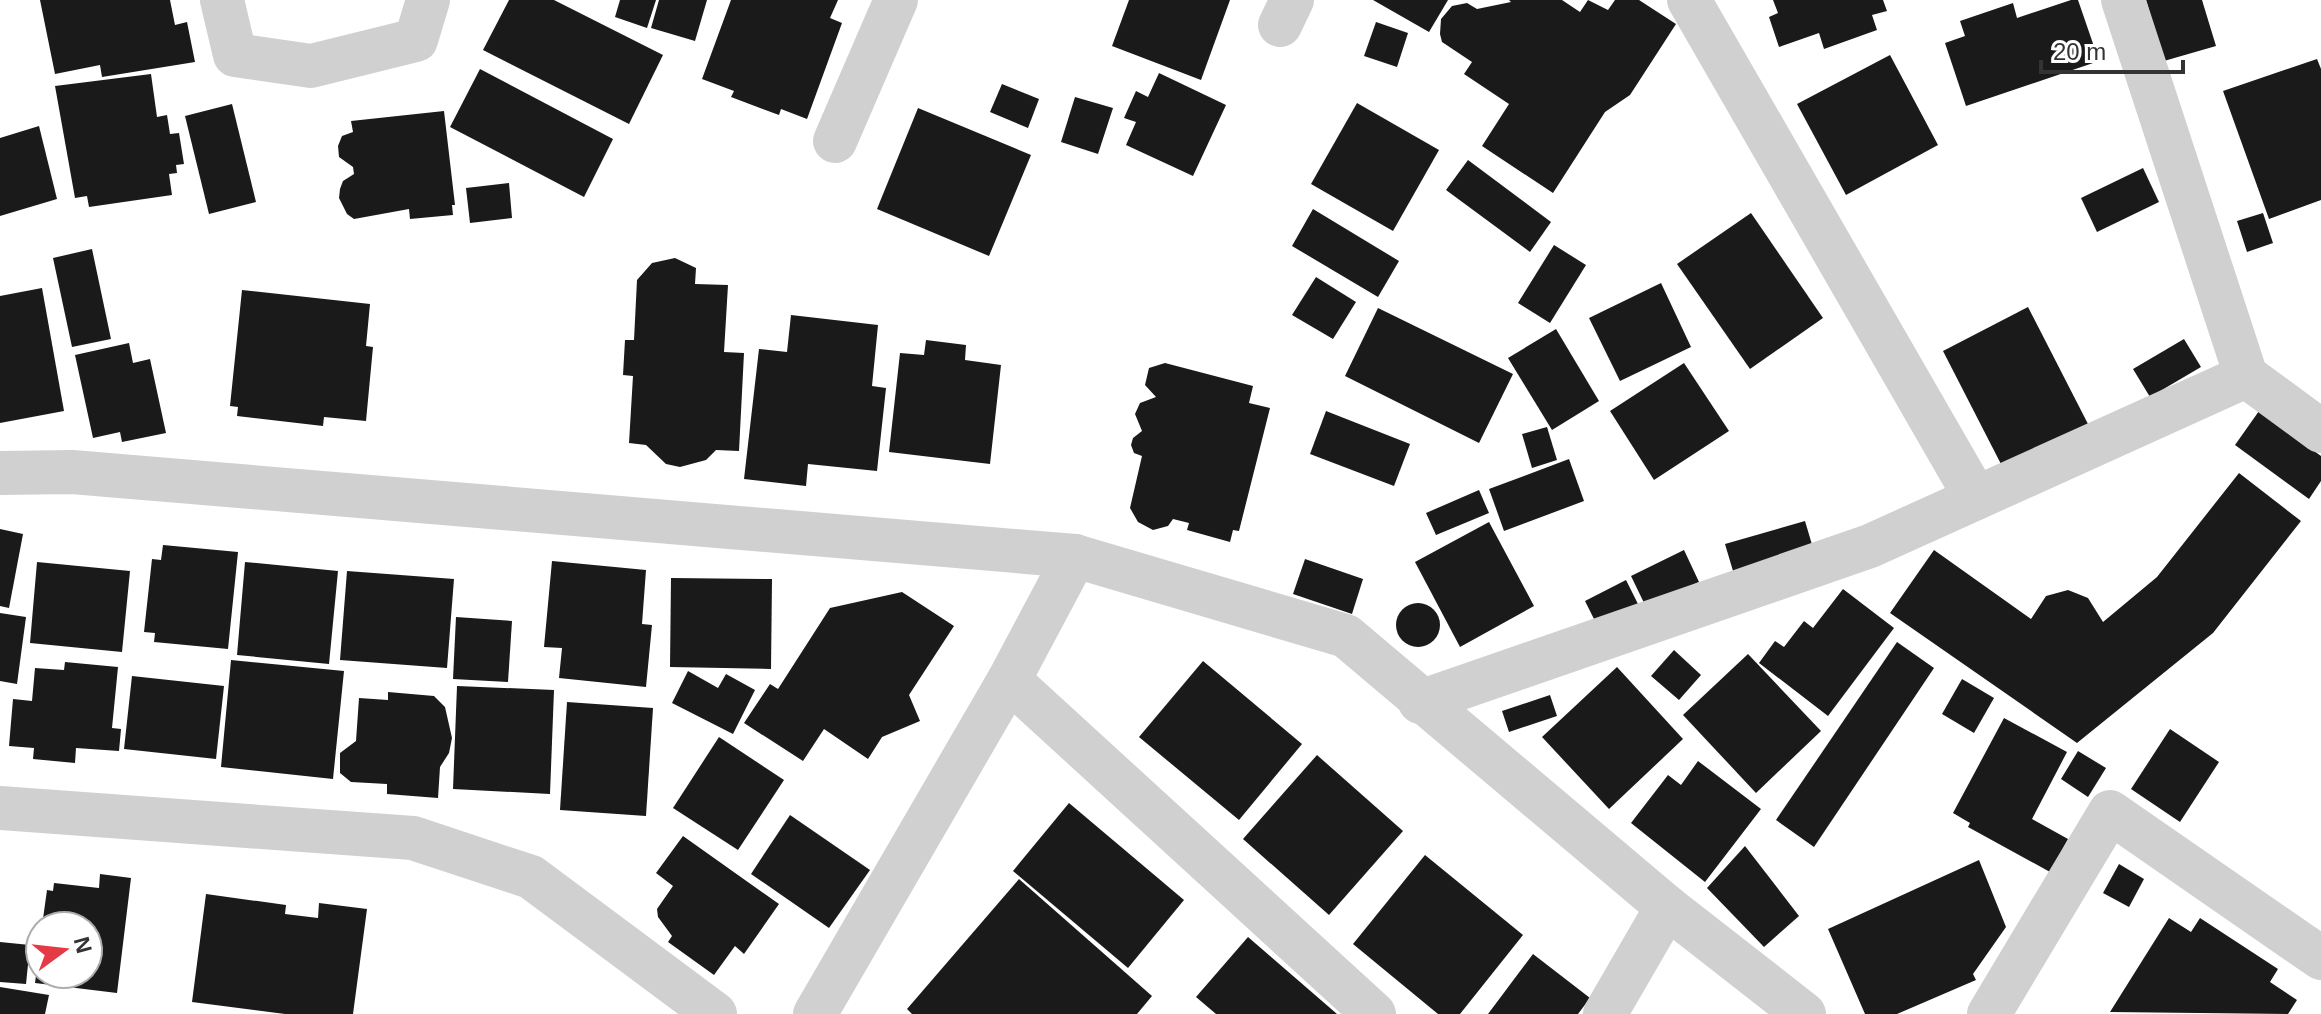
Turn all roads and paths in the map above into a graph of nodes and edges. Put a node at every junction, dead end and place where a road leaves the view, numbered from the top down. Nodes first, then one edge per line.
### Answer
1 (222, 0) edge
2 (428, 0) edge
3 (896, 0) edge
4 (1689, 0) edge
5 (2123, 0) edge
6 (835, 141) dead end
7 (2246, 376) junction
8 (2321, 431) edge
9 (0, 473) edge
10 (1976, 498) junction
11 (1075, 556) junction
12 (1009, 680) junction
13 (1420, 702) junction
14 (0, 808) edge
15 (1667, 907) junction
16 (2321, 958) edge
17 (715, 1014) edge
18 (815, 1014) edge
19 (1374, 1014) edge
20 (1605, 1014) edge
21 (1804, 1014) edge
22 (1989, 1014) edge

1 - 2 street
3 - 6 street
4 - 10 street
5 - 7 street
7 - 8 street
7 - 10 street
9 - 11 street
10 - 13 street
11 - 12 street
11 - 13 street
12 - 18 street
12 - 19 street
13 - 15 street
14 - 17 street
15 - 20 street
15 - 21 street
16 - 22 street

